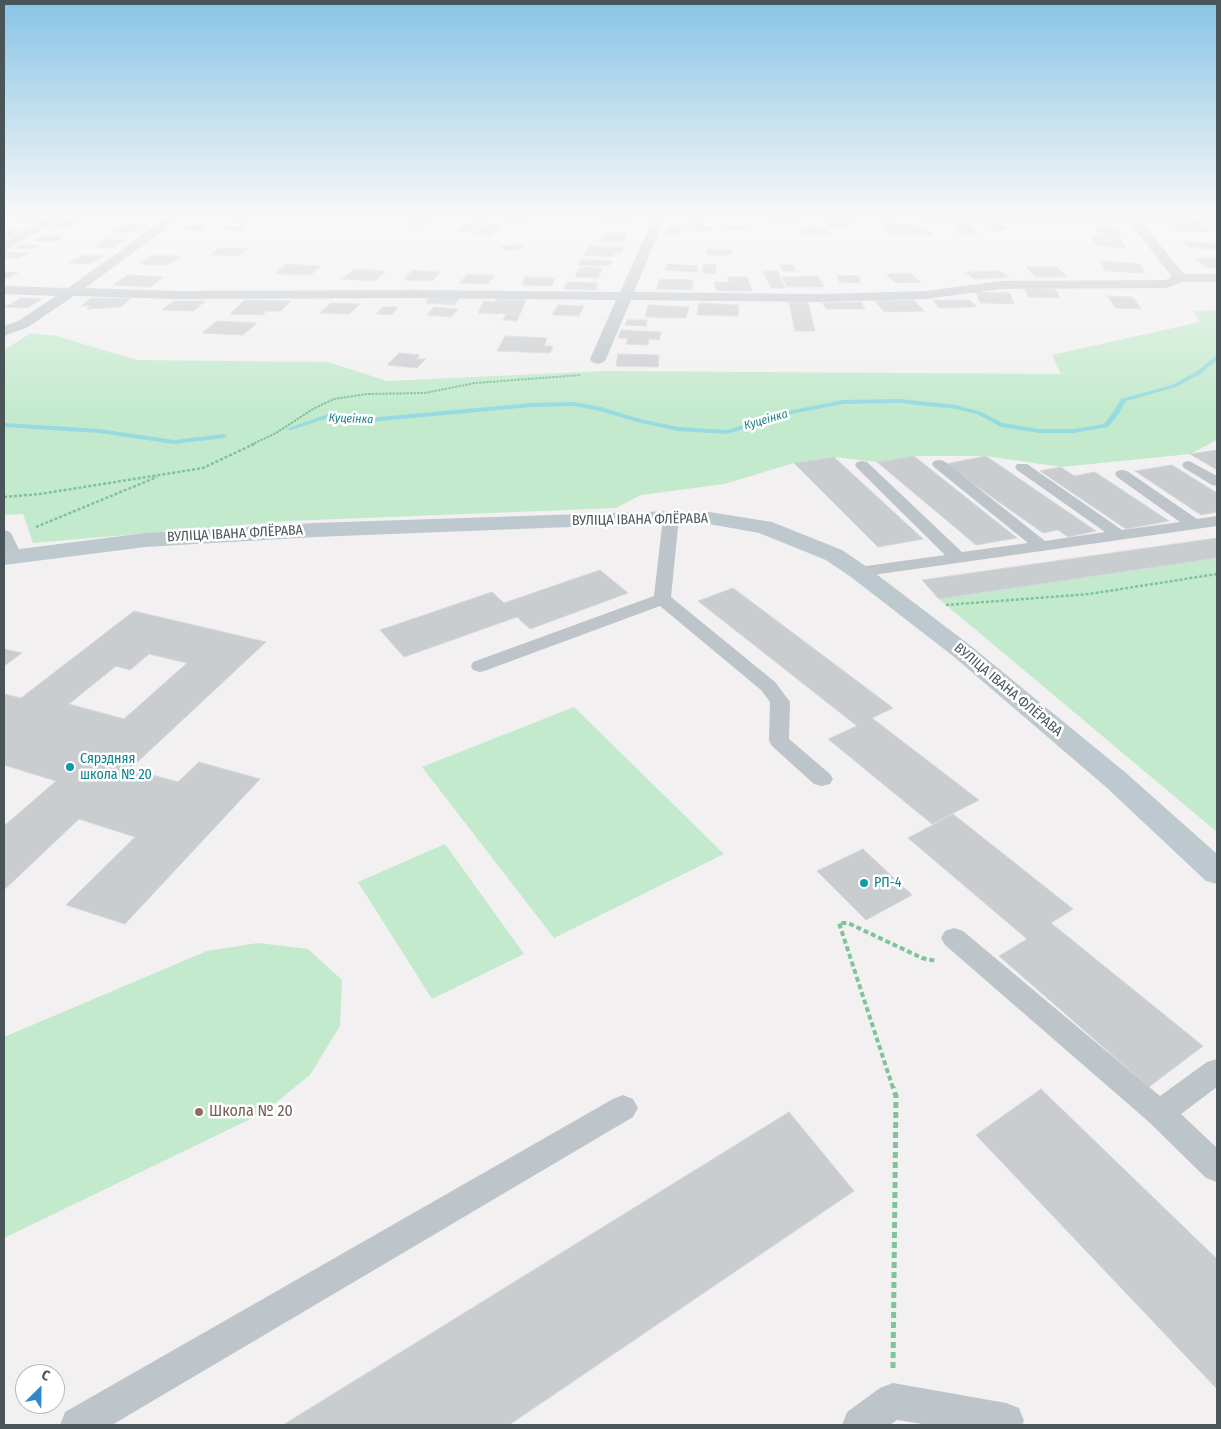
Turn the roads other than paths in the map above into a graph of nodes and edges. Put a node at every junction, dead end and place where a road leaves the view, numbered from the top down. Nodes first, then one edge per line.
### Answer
1 (88, 280) edge
2 (632, 280) edge
3 (1176, 280) edge
4 (4, 290) edge
5 (71, 292) junction
6 (625, 296) junction
7 (4, 331) edge
8 (598, 359) road end
9 (939, 464) dead end
10 (862, 465) dead end
11 (1188, 465) dead end
12 (1022, 467) dead end
13 (1122, 474) dead end
14 (1217, 482) edge
15 (671, 516) junction
16 (1217, 521) edge
17 (1194, 524) junction
18 (1119, 535) junction
19 (1042, 546) junction
20 (7, 547) edge
21 (958, 558) junction
22 (860, 572) junction
23 (662, 600) junction
24 (480, 666) dead end
25 (822, 779) dead end
26 (1217, 872) edge
27 (954, 938) road end
28 (1217, 1071) edge
29 (622, 1108) dead end
30 (1159, 1113) junction
31 (1217, 1168) edge
32 (1006, 1421) dead end
33 (78, 1425) edge
34 (860, 1425) edge

1 - 5 street
2 - 6 street
3 - 6 street
4 - 5 street
5 - 6 street
5 - 7 street
6 - 8 street
9 - 19 lane
10 - 21 lane
11 - 14 lane
12 - 18 lane
13 - 17 lane
15 - 20 street, ВУЛІЦА ІВАНА ФЛЁРАВА
15 - 22 street, ВУЛІЦА ІВАНА ФЛЁРАВА
15 - 23 lane
16 - 17 lane
17 - 18 lane
18 - 19 lane
19 - 21 lane
21 - 22 lane
22 - 26 street, ВУЛІЦА ІВАНА ФЛЁРАВА
23 - 24 lane
23 - 25 lane
27 - 30 lane
28 - 30 lane
29 - 33 lane
30 - 31 lane
32 - 34 lane

